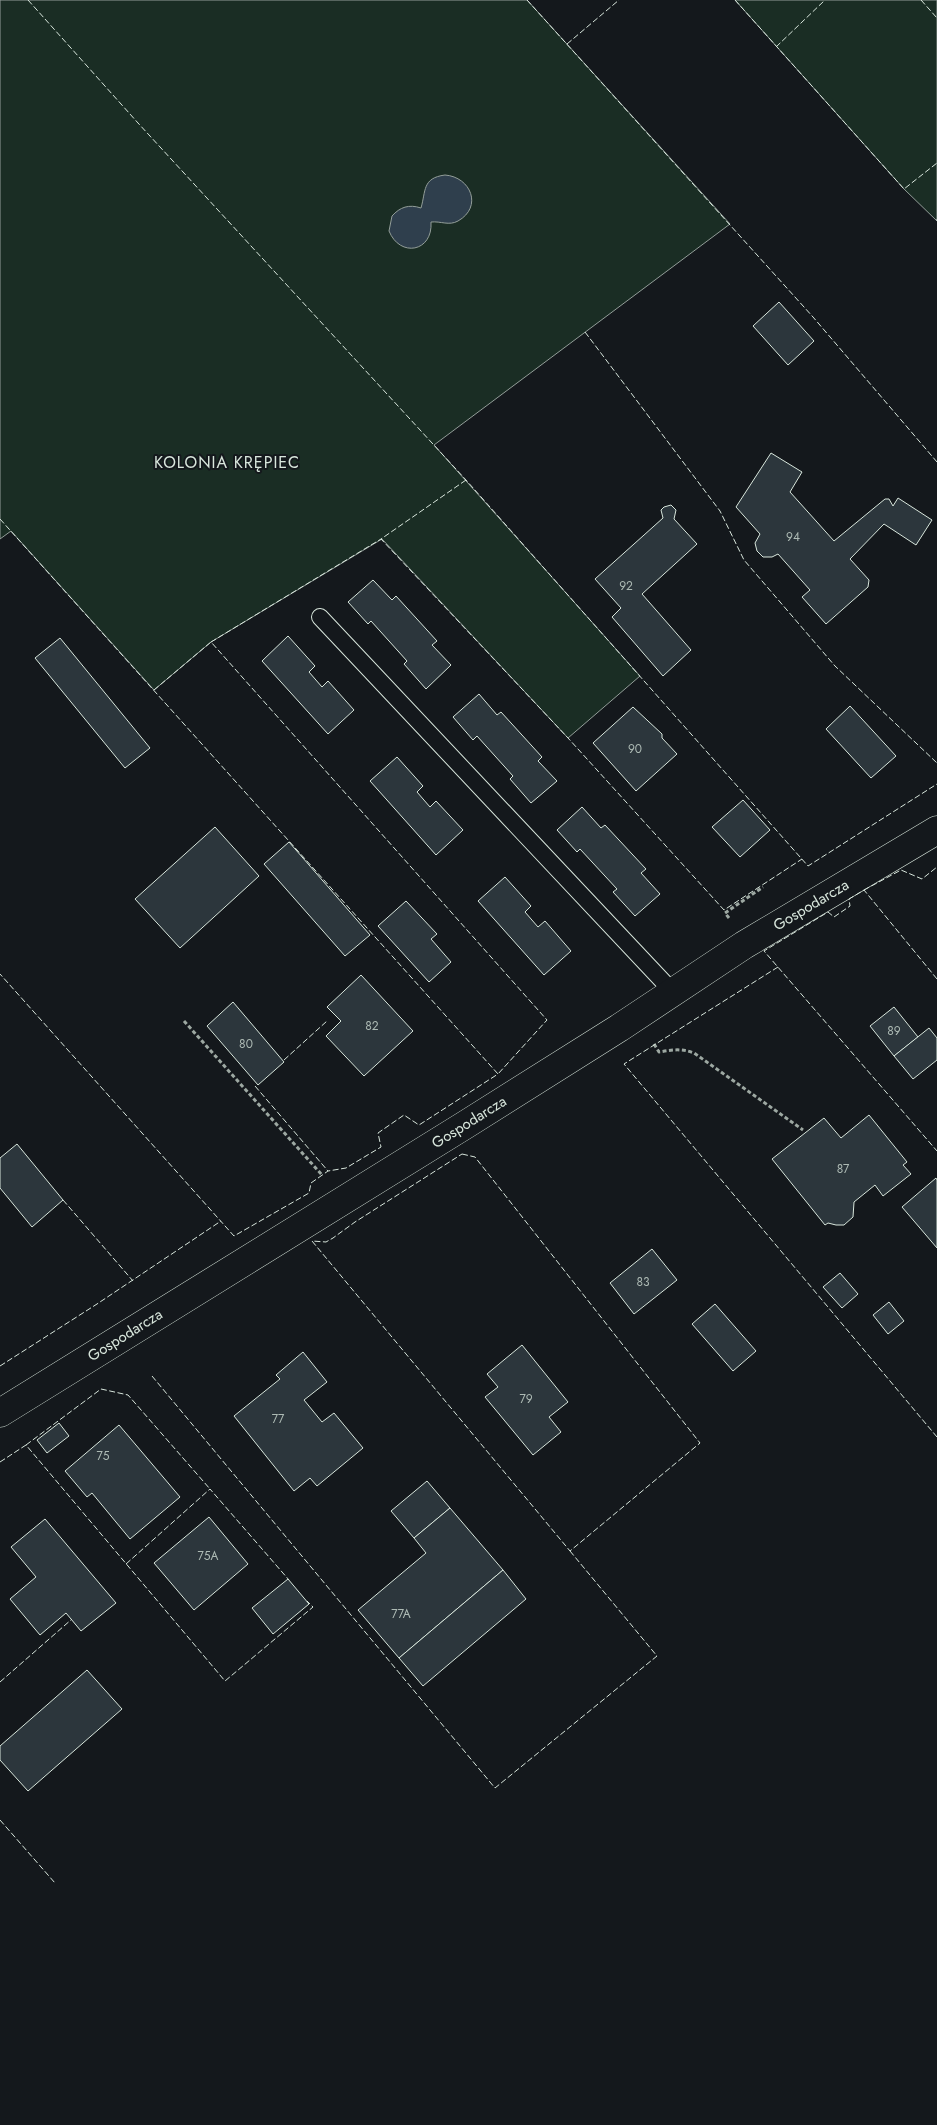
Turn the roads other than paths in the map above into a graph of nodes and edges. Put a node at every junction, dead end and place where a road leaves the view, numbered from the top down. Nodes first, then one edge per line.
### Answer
1 (320, 617) dead end
2 (937, 830) edge
3 (672, 992) junction
4 (0, 1413) edge

1 - 3 lane
2 - 3 street, Gospodarcza
3 - 4 street, Gospodarcza

